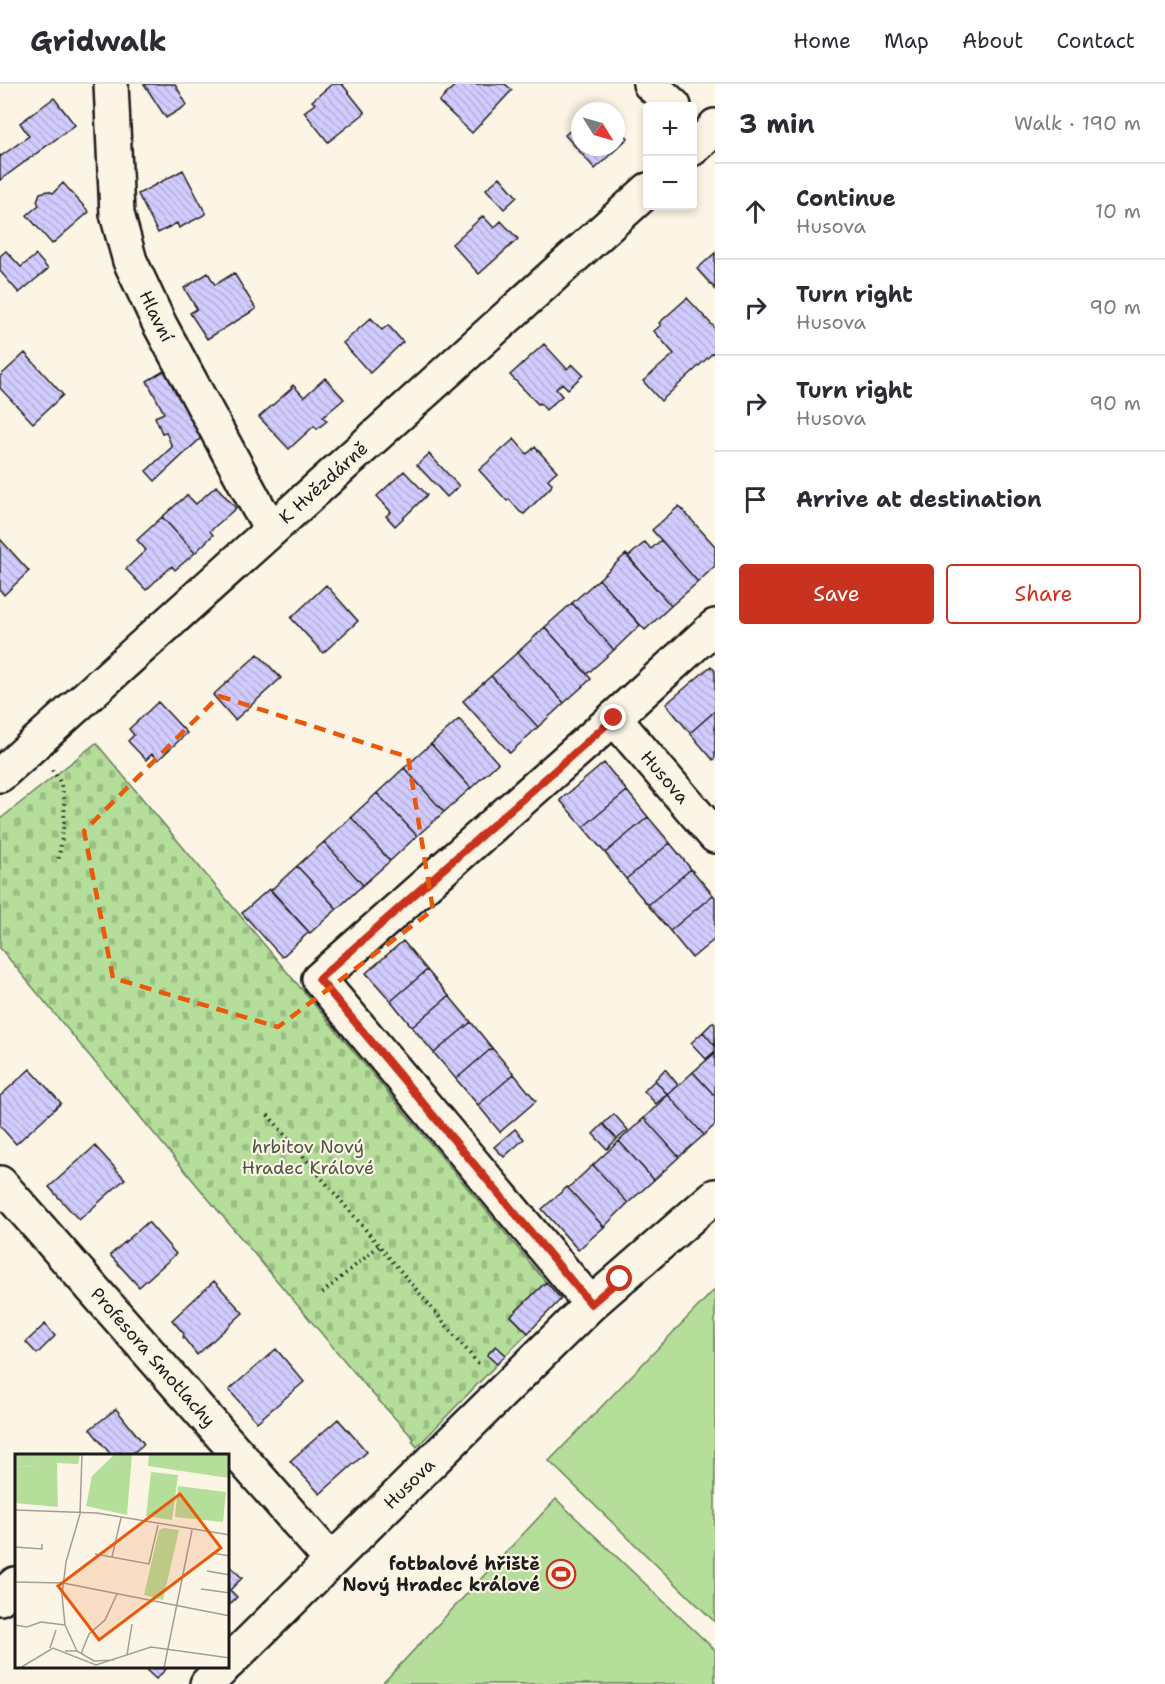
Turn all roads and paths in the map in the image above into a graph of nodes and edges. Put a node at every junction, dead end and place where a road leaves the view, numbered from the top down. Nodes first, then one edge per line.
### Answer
1 (111, 84) edge
2 (650, 84) edge
3 (670, 102) edge
4 (643, 194) edge
5 (272, 528) junction
6 (715, 626) edge
7 (614, 718) junction
8 (0, 775) edge
9 (57, 775) dead end
10 (715, 836) edge
11 (57, 862) dead end
12 (268, 1115) dead end
13 (0, 1184) edge
14 (715, 1196) edge
15 (380, 1246) junction
16 (322, 1293) dead end
17 (591, 1304) junction
18 (488, 1375) dead end
19 (331, 1560) junction
20 (230, 1661) edge
21 (222, 1669) edge
22 (207, 1684) edge

1 - 5 street, Hlavní
2 - 3 street
4 - 5 street, K Hvězdárně
5 - 8 street, K Hvězdárně
6 - 7 street
7 - 10 street, Husova
7 - 17 street
9 - 11 path
12 - 15 path
13 - 19 street, Profesora Smotlachy
14 - 17 street, Husova
15 - 16 path
15 - 18 path
17 - 19 street, Husova
19 - 20 street, Husova
21 - 22 street

